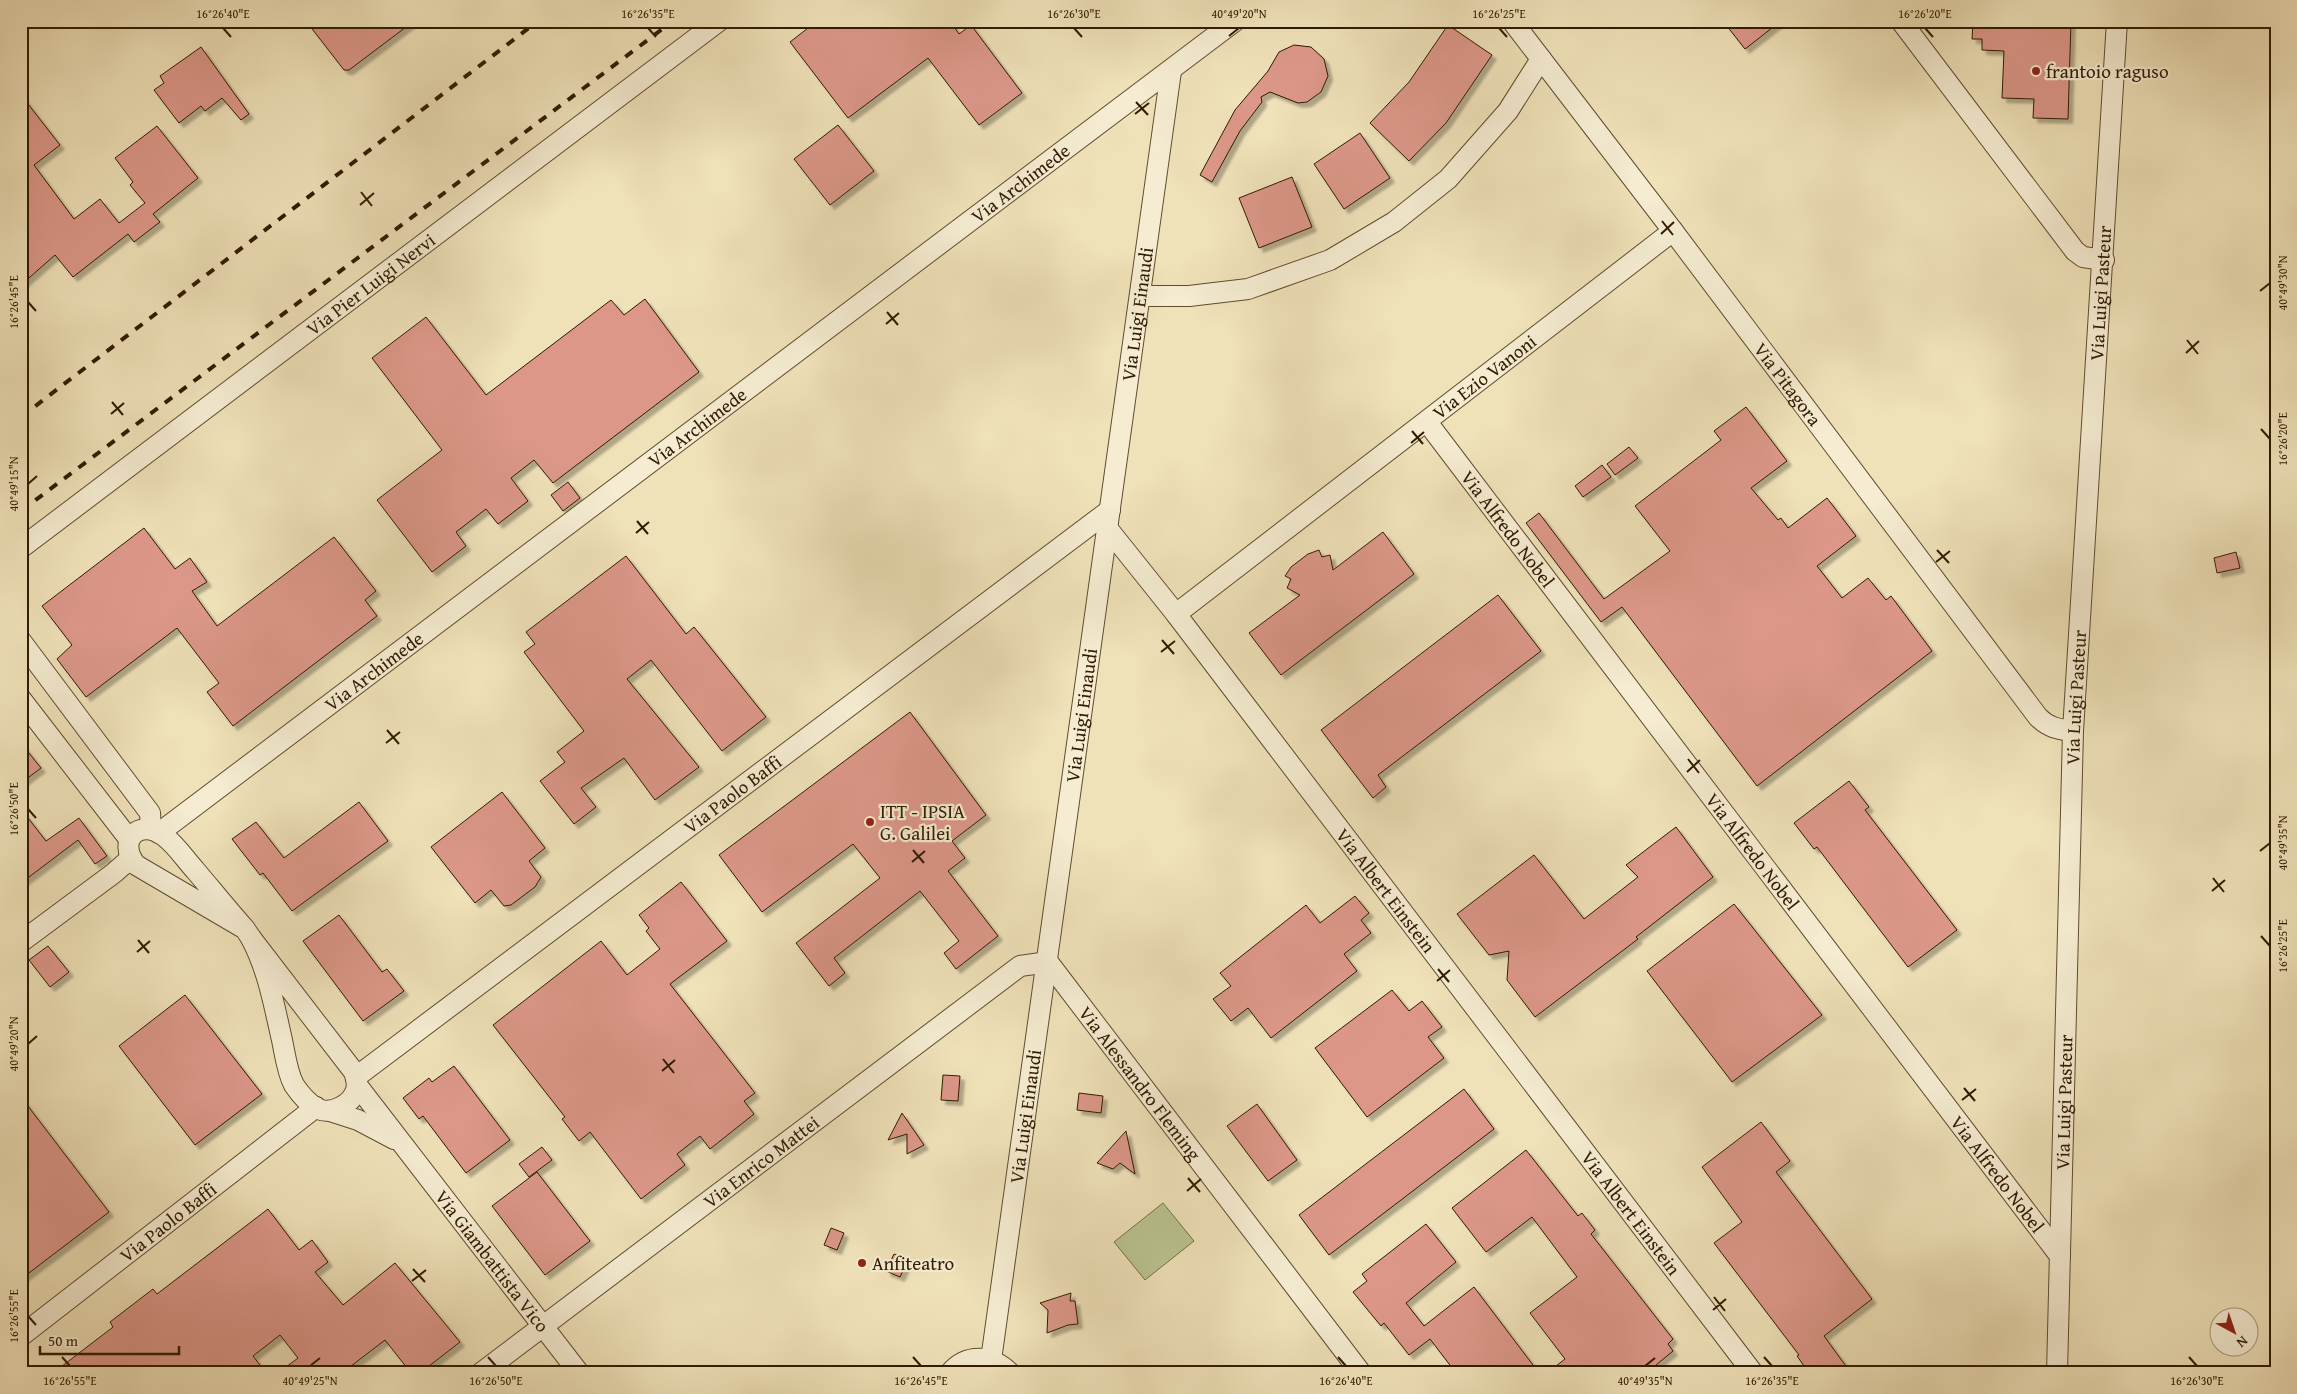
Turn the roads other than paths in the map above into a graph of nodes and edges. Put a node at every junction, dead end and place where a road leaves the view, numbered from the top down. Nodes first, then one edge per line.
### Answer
1 (719, 21) edge
2 (1235, 21) edge
3 (1512, 21) edge
4 (1901, 21) edge
5 (2117, 21) edge
6 (1541, 59) junction
7 (1171, 71) junction
8 (1673, 231) junction
9 (2104, 260) junction
10 (1140, 296) junction
11 (1427, 422) junction
12 (1109, 519) junction
13 (21, 548) edge
14 (1176, 614) junction
15 (21, 641) edge
16 (21, 699) edge
17 (2073, 731) junction
18 (155, 831) junction
19 (130, 849) junction
20 (248, 934) junction
21 (21, 942) edge
22 (1048, 962) junction
23 (356, 1081) junction
24 (323, 1109) junction
25 (408, 1150) junction
26 (2060, 1256) junction
27 (542, 1326) junction
28 (21, 1336) edge
29 (991, 1360) junction
30 (481, 1373) edge
31 (579, 1373) edge
32 (950, 1373) edge
33 (1010, 1373) edge
34 (1361, 1373) edge
35 (1753, 1373) edge
36 (2057, 1373) edge

1 - 13 street, Via Pier Luigi Nervi
2 - 7 street, Via Archimede
3 - 6 street, Via Pitagora
4 - 9 street
5 - 9 street, Via Luigi Pasteur
6 - 8 street, Via Pitagora
6 - 10 street
7 - 10 street, Via Luigi Einaudi
7 - 18 street, Via Archimede
8 - 11 street, Via Ezio Vanoni
8 - 17 street, Via Pitagora
9 - 17 street, Via Luigi Pasteur
10 - 12 street, Via Luigi Einaudi
11 - 14 street, Via Ezio Vanoni
11 - 26 street, Via Alfredo Nobel
12 - 14 street, Via Albert Einstein
12 - 22 street, Via Luigi Einaudi
12 - 23 street, Via Paolo Baffi
14 - 35 street, Via Albert Einstein
15 - 18 street
16 - 19 street
17 - 26 street, Via Luigi Pasteur
18 - 19 street
18 - 20 street
19 - 20 street
19 - 21 street
20 - 23 street
20 - 24 street
22 - 27 street, Via Enrico Mattei
22 - 29 street, Via Luigi Einaudi
22 - 34 street, Via Alessandro Fleming
23 - 24 street
23 - 25 street, Via Giambattista Vico
24 - 25 street
24 - 28 street, Via Paolo Baffi
25 - 27 street, Via Giambattista Vico
26 - 36 street, Via Luigi Pasteur
27 - 30 street, Via Enrico Mattei
27 - 31 street, Via Giambattista Vico
29 - 32 street
29 - 33 street

